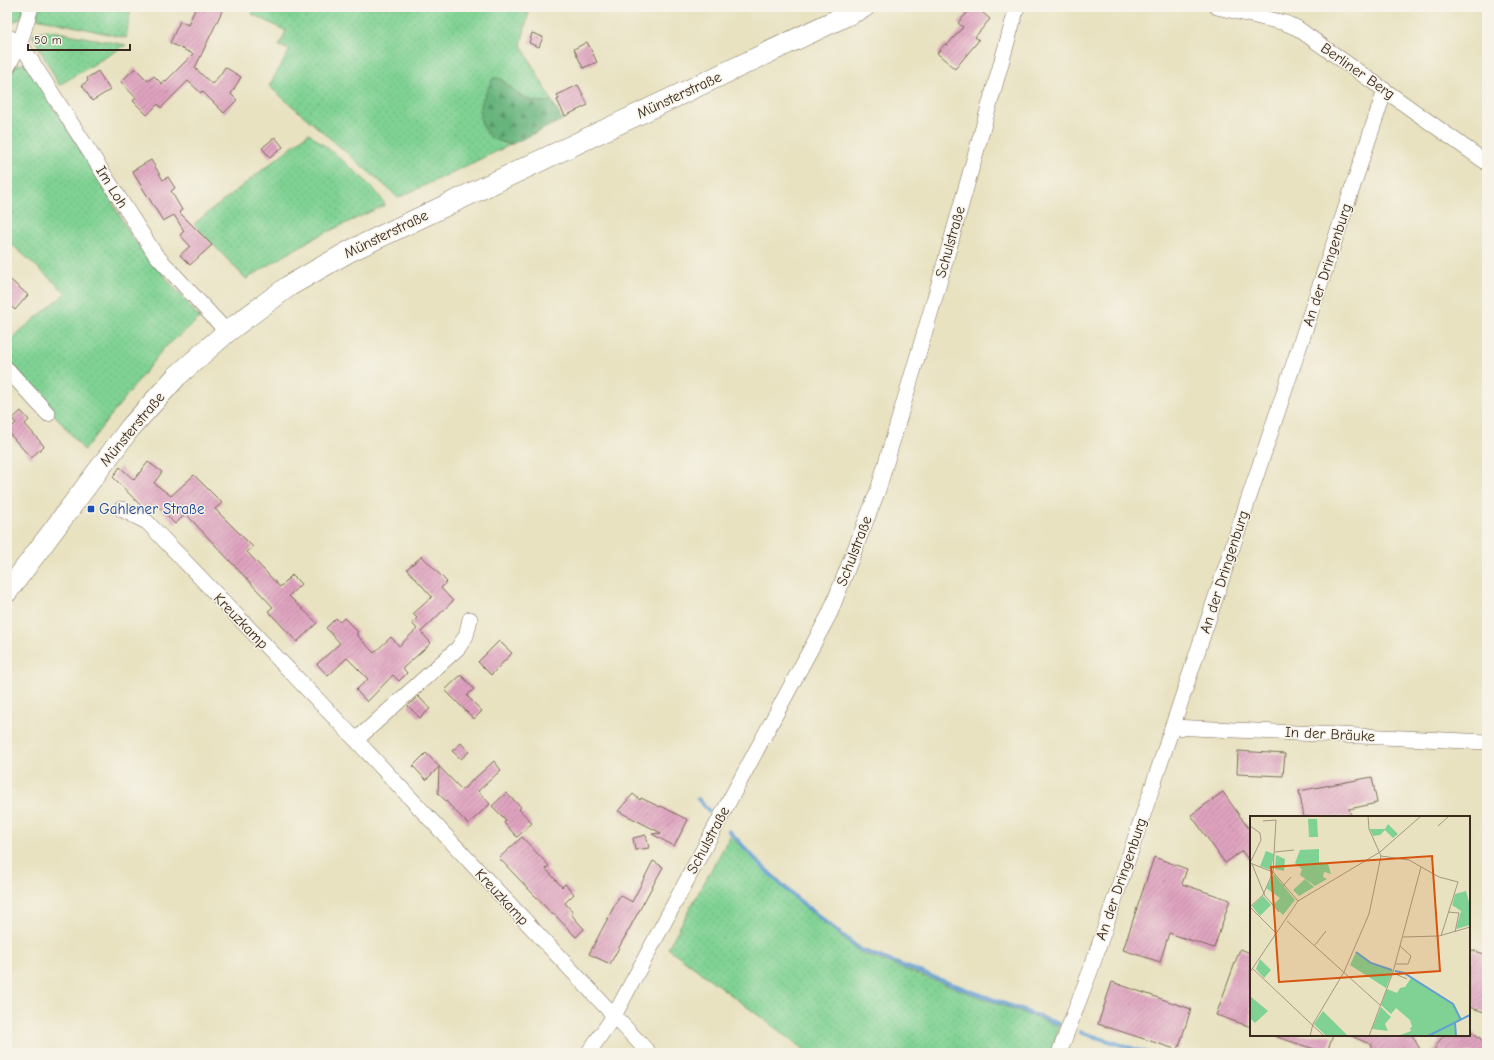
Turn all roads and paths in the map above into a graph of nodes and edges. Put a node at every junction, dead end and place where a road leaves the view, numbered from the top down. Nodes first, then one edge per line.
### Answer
1 (31, 7) edge
2 (864, 7) edge
3 (1017, 7) edge
4 (1217, 7) edge
5 (7, 36) edge
6 (20, 43) junction
7 (7, 68) edge
8 (1385, 90) junction
9 (1487, 163) edge
10 (227, 332) junction
11 (7, 369) edge
12 (48, 414) dead end
13 (122, 509) dead end
14 (7, 592) edge
15 (470, 619) dead end
16 (1172, 727) junction
17 (356, 740) junction
18 (1487, 742) edge
19 (614, 1016) junction
20 (588, 1053) edge
21 (649, 1053) edge
22 (1059, 1053) edge

1 - 6 street
2 - 10 main road, Münsterstraße
3 - 19 street, Schulstraße
4 - 8 street, Berliner Berg
5 - 6 street, Im Loh
6 - 7 street
6 - 10 street, Im Loh
8 - 9 street, Berliner Berg
8 - 16 street, An der Dringenburg
10 - 14 main road, Münsterstraße
11 - 12 street
13 - 17 street, Kreuzkamp
15 - 17 street
16 - 18 street, In der Bräuke
16 - 22 street, An der Dringenburg
17 - 19 street, Kreuzkamp
19 - 20 street, Schulstraße
19 - 21 street, Kreuzkamp

